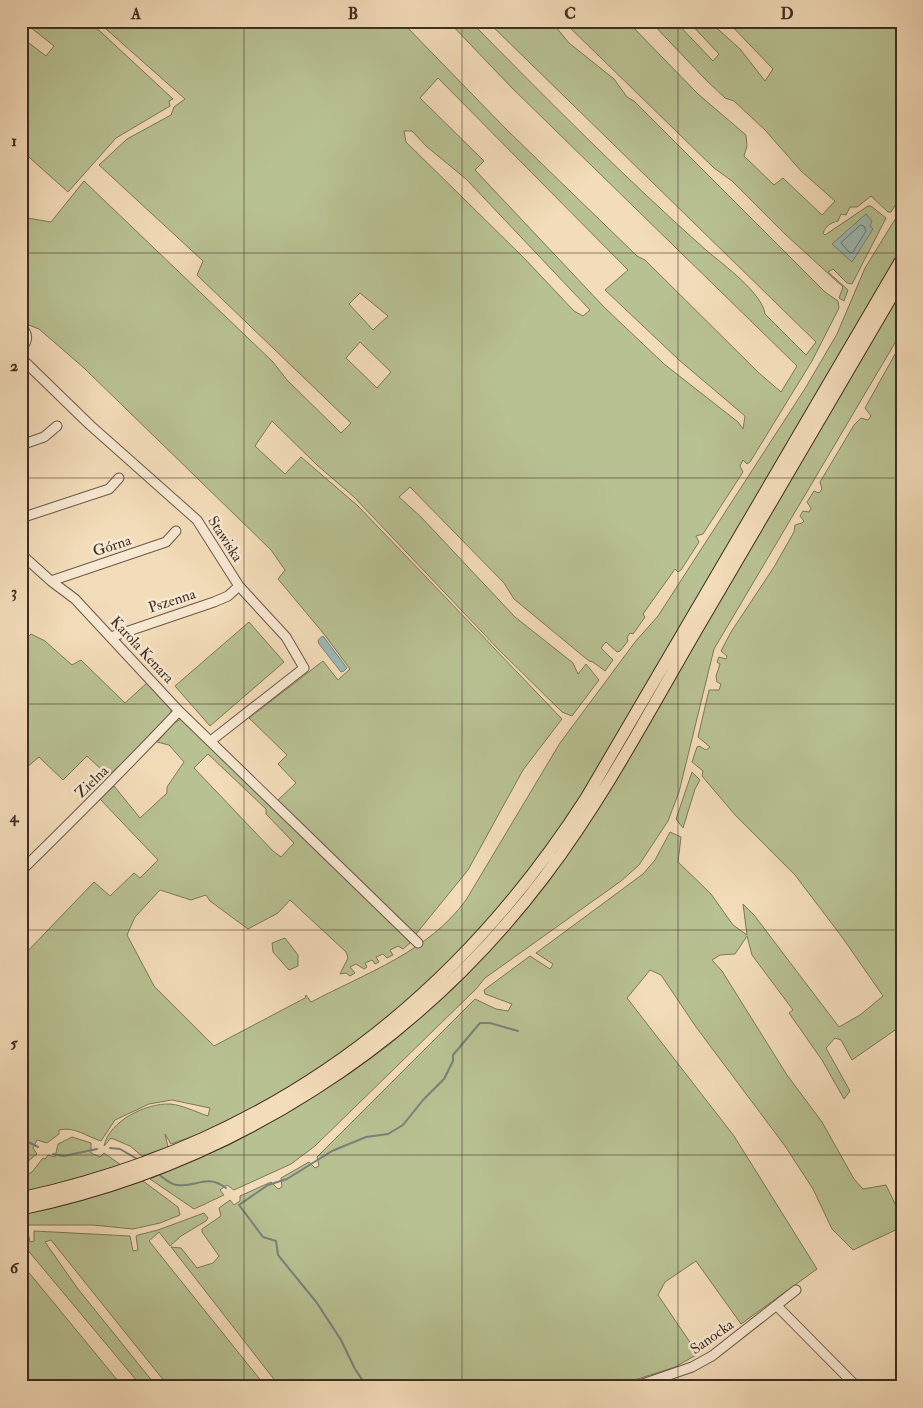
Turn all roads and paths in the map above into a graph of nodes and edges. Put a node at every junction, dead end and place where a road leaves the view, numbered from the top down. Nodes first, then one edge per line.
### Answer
1 (902, 258) edge
2 (902, 279) edge
3 (21, 327) edge
4 (21, 348) edge
5 (21, 358) edge
6 (57, 426) dead end
7 (21, 445) edge
8 (120, 478) dead end
9 (21, 518) edge
10 (176, 531) dead end
11 (21, 554) edge
12 (51, 581) junction
13 (239, 586) junction
14 (111, 637) junction
15 (179, 711) junction
16 (212, 740) junction
17 (21, 871) edge
18 (418, 943) dead end
19 (172, 1158) junction
20 (120, 1177) junction
21 (21, 1198) edge
22 (21, 1209) edge
23 (796, 1290) dead end
24 (777, 1306) junction
25 (634, 1387) edge
26 (857, 1387) edge

1 - 19 main road
2 - 19 main road
3 - 4 street
5 - 13 street, Stawiska
6 - 7 street
8 - 9 street
10 - 12 street, Górna
11 - 12 street, Karola Kenara
12 - 14 street, Karola Kenara
13 - 14 street, Pszenna
13 - 16 street, Stawiska
14 - 15 street, Karola Kenara
15 - 16 street, Karola Kenara
15 - 17 street, Zielna
16 - 18 street, Karola Kenara
19 - 20 main road
20 - 21 main road
20 - 22 main road
23 - 24 street, Sanocka
24 - 25 street, Sanocka
24 - 26 street

